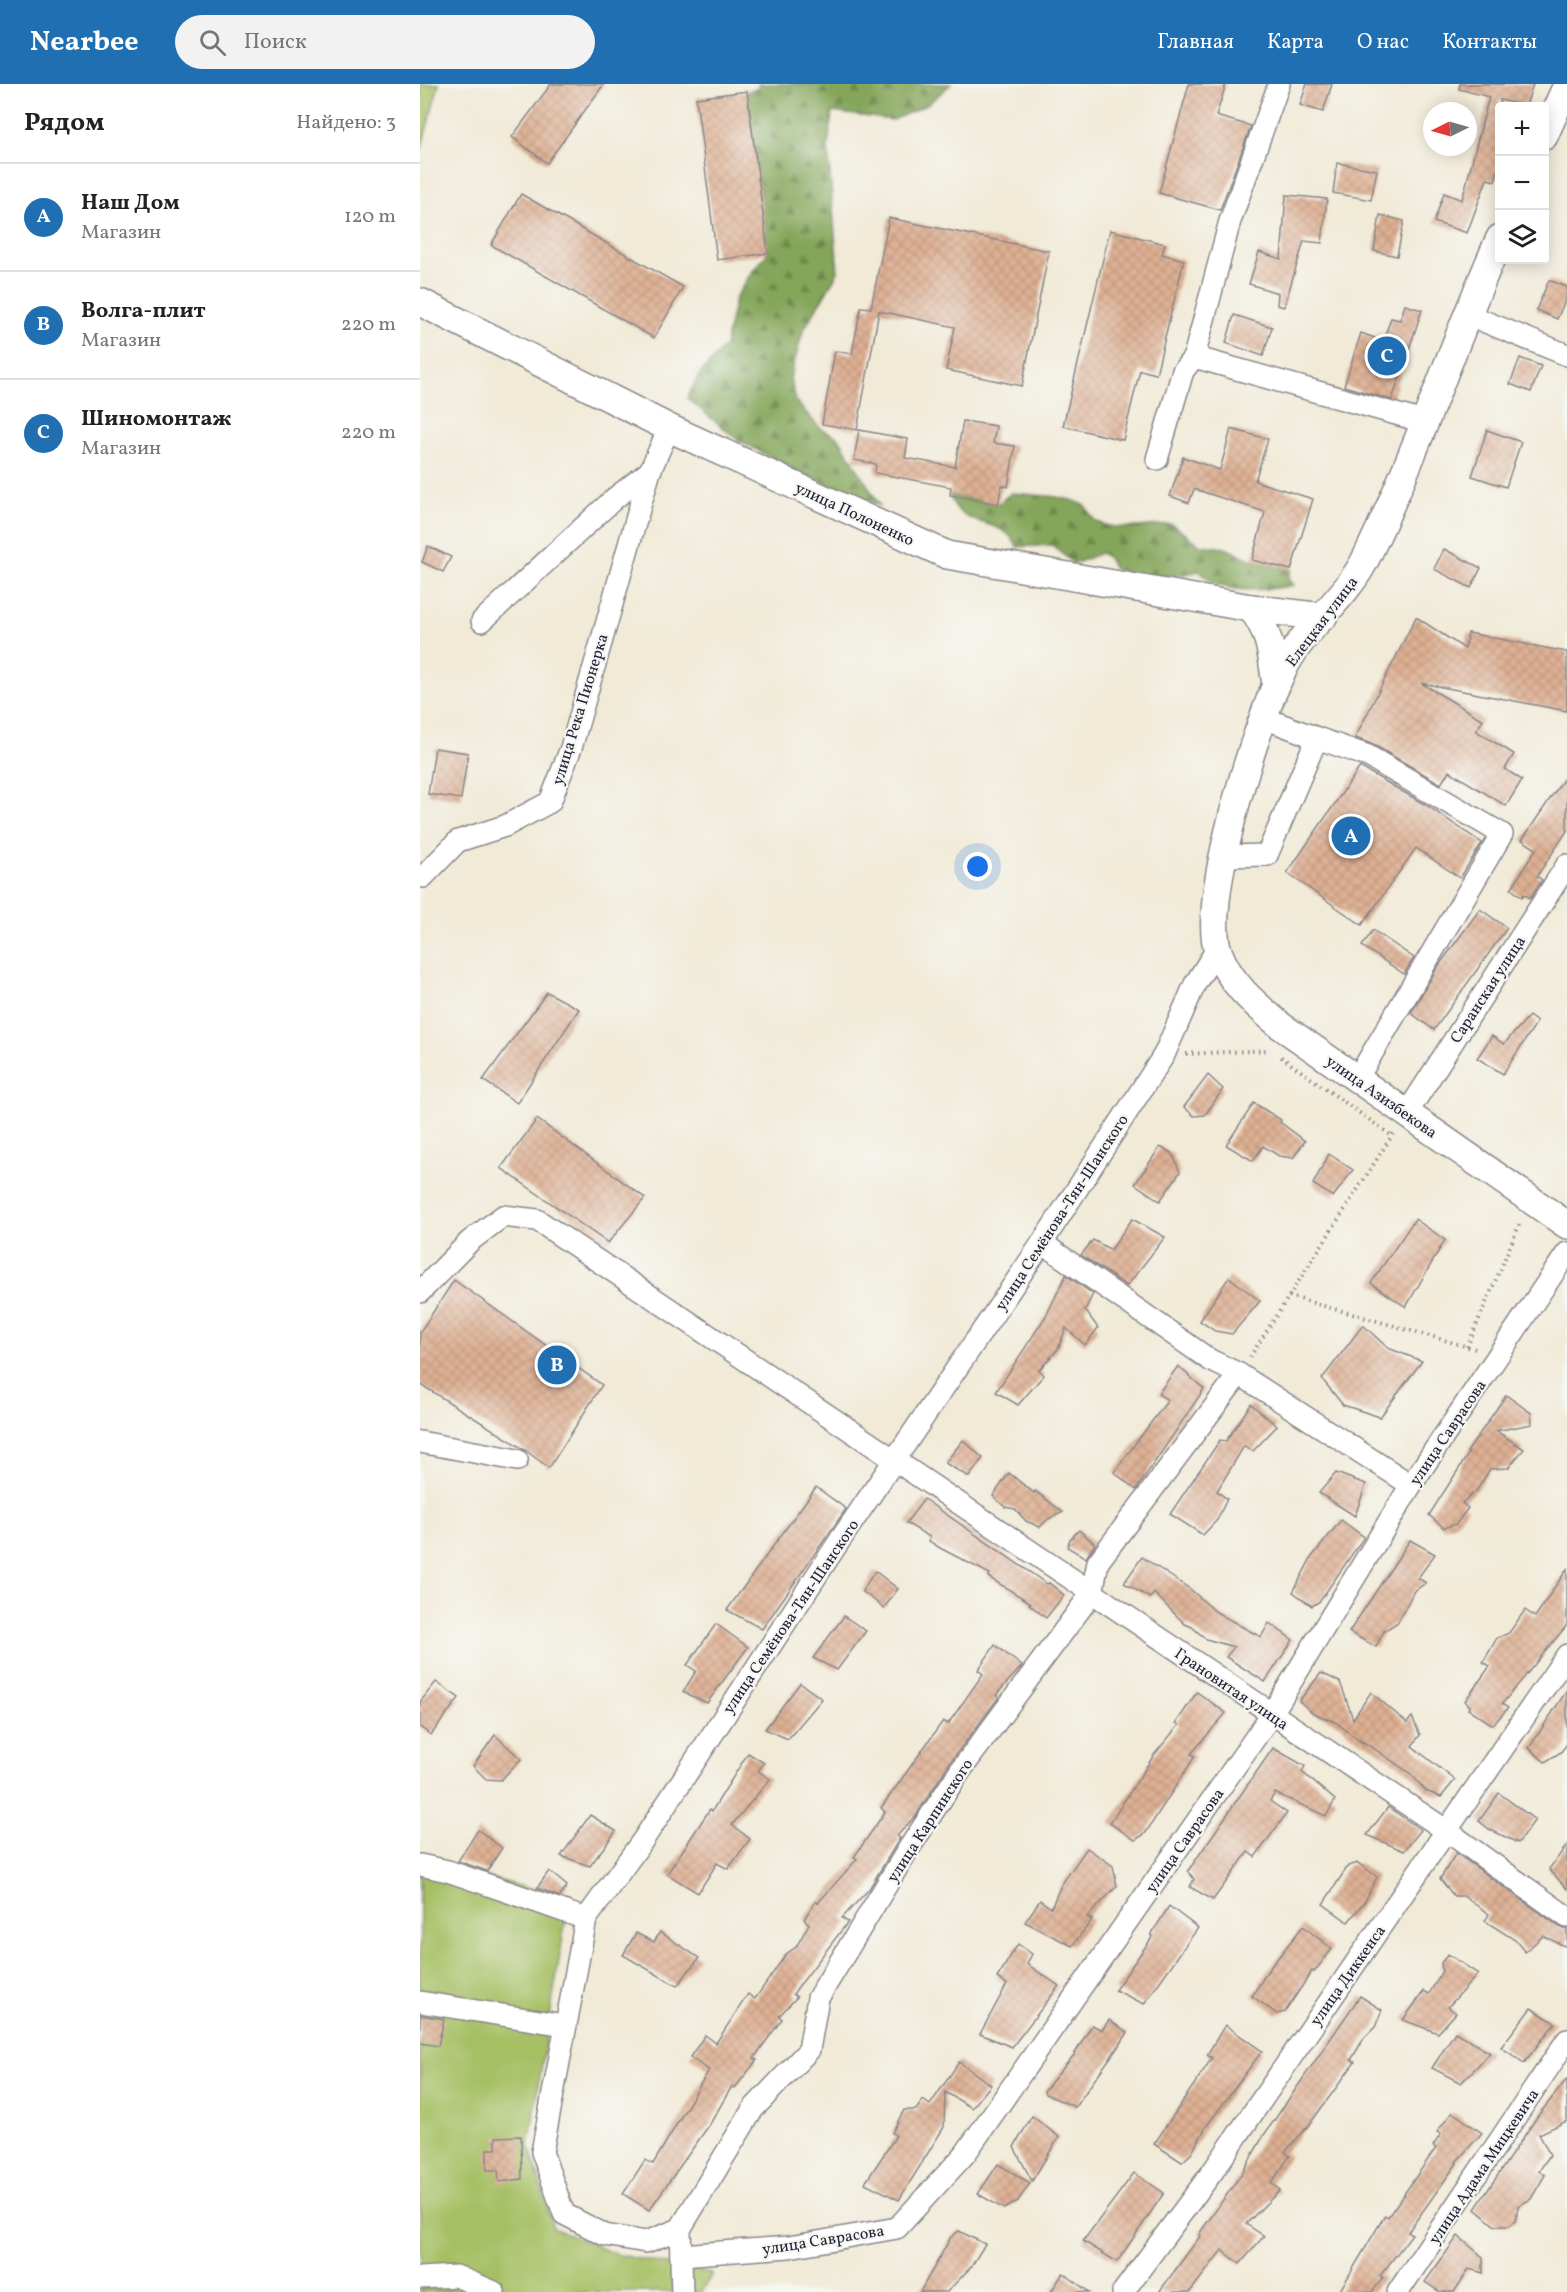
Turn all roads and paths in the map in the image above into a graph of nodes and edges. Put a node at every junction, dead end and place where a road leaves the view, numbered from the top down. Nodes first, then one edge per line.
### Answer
1 (1279, 84) edge
2 (1567, 85) edge
3 (1549, 127) edge
4 (1495, 249) edge
5 (420, 302) edge
6 (1466, 314) junction
7 (1567, 355) edge
8 (1194, 357) junction
9 (1424, 422) junction
10 (669, 428) junction
11 (1157, 459) dead end
12 (650, 471) junction
13 (1251, 608) junction
14 (1323, 616) junction
15 (482, 621) dead end
16 (1276, 686) junction
17 (1264, 718) junction
18 (1317, 738) junction
19 (1223, 856) junction
20 (1567, 865) edge
21 (423, 877) dead end
22 (1217, 949) junction
23 (1164, 1055) junction
24 (1357, 1079) junction
25 (1407, 1113) junction
26 (1392, 1136) junction
27 (1530, 1199) junction
28 (1567, 1225) edge
29 (1042, 1243) junction
30 (1567, 1253) edge
31 (420, 1292) edge
32 (1289, 1296) junction
33 (1467, 1347) junction
34 (1499, 1356) junction
35 (1239, 1374) junction
36 (420, 1442) edge
37 (517, 1460) dead end
38 (894, 1461) junction
39 (1411, 1485) junction
40 (1092, 1593) junction
41 (1567, 1655) edge
42 (1271, 1715) junction
43 (1447, 1831) junction
44 (420, 1865) edge
45 (1567, 1917) edge
46 (586, 1919) junction
47 (420, 2002) edge
48 (565, 2025) junction
49 (1567, 2040) edge
50 (680, 2229) junction
51 (681, 2255) junction
52 (420, 2278) edge
53 (494, 2292) edge
54 (682, 2292) edge
55 (1123, 2292) edge
56 (1398, 2292) edge

1 - 8 street
2 - 3 main road
4 - 6 main road, Елецкая улица
5 - 10 main road, улица Полоненко
6 - 7 street
6 - 9 main road, Елецкая улица
8 - 9 street
8 - 11 street
9 - 14 main road, Елецкая улица
10 - 12 street, улица Река Пионерка
10 - 13 main road, улица Полоненко
12 - 15 street, улица Река Пионерка
12 - 21 street, улица Река Пионерка
13 - 14 main road, улица Полоненко
13 - 16 main road
14 - 16 main road, Елецкая улица
16 - 17 main road, Елецкая улица
17 - 18 street
17 - 19 main road, Елецкая улица
18 - 19 street
18 - 24 street
19 - 22 main road, Елецкая улица
20 - 25 street, Саранская улица
22 - 23 street, улица Семёнова-Тян-Шанского
22 - 24 main road, улица Азизбекова
23 - 26 path
23 - 29 street, улица Семёнова-Тян-Шанского
24 - 25 main road, улица Азизбекова
25 - 26 path
25 - 27 main road, улица Азизбекова
26 - 32 path
27 - 28 main road, улица Азизбекова
27 - 33 path
29 - 35 street
29 - 38 street, улица Семёнова-Тян-Шанского
30 - 34 street, улица Саврасова
31 - 38 street, Грановитая улица
32 - 33 path
32 - 35 path
33 - 34 path
34 - 39 street, улица Саврасова
35 - 39 street
35 - 40 street, улица Карпинского
36 - 37 street
38 - 40 street, Грановитая улица
38 - 46 street, улица Семёнова-Тян-Шанского
39 - 42 street, улица Саврасова
40 - 42 street, Грановитая улица
40 - 50 street, улица Карпинского
41 - 43 street, улица Диккенса
42 - 43 street, Грановитая улица
42 - 51 street, улица Саврасова
43 - 45 street, Грановитая улица
43 - 55 street, улица Диккенса
44 - 46 street
46 - 48 street, улица Семёнова-Тян-Шанского
47 - 48 street
48 - 50 street, улица Семёнова-Тян-Шанского
49 - 56 street, улица Адама Мицкевича
50 - 51 street
51 - 54 street
52 - 53 street

